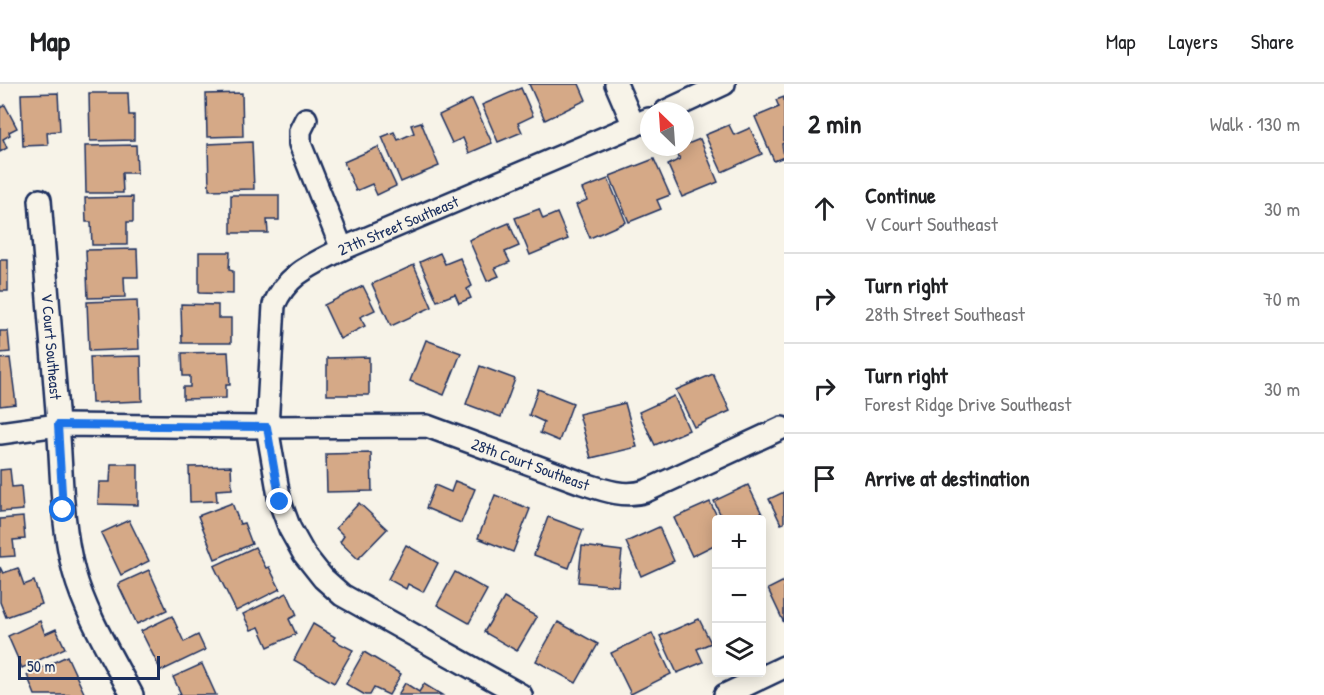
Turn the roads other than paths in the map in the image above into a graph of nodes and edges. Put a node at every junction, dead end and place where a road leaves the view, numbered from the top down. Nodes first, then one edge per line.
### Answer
1 (616, 84) edge
2 (724, 84) edge
3 (685, 102) edge
4 (306, 118) dead end
5 (640, 120) edge
6 (640, 122) edge
7 (40, 200) dead end
8 (342, 249) junction
9 (58, 425) junction
10 (267, 427) junction
11 (782, 428) dead end
12 (0, 433) edge
13 (784, 667) edge
14 (132, 695) edge
15 (521, 695) edge
16 (725, 695) edge

1 - 5 street
2 - 3 street
4 - 8 street
6 - 8 street, 27th Street Southeast
7 - 9 street, V Court Southeast
8 - 10 street, 27th Street Southeast
9 - 10 street, 28th Court Southeast
9 - 12 street, 28th Court Southeast
9 - 14 street, V Court Southeast
10 - 11 street, 28th Court Southeast
10 - 15 street, 27th Street Southeast
13 - 16 street

